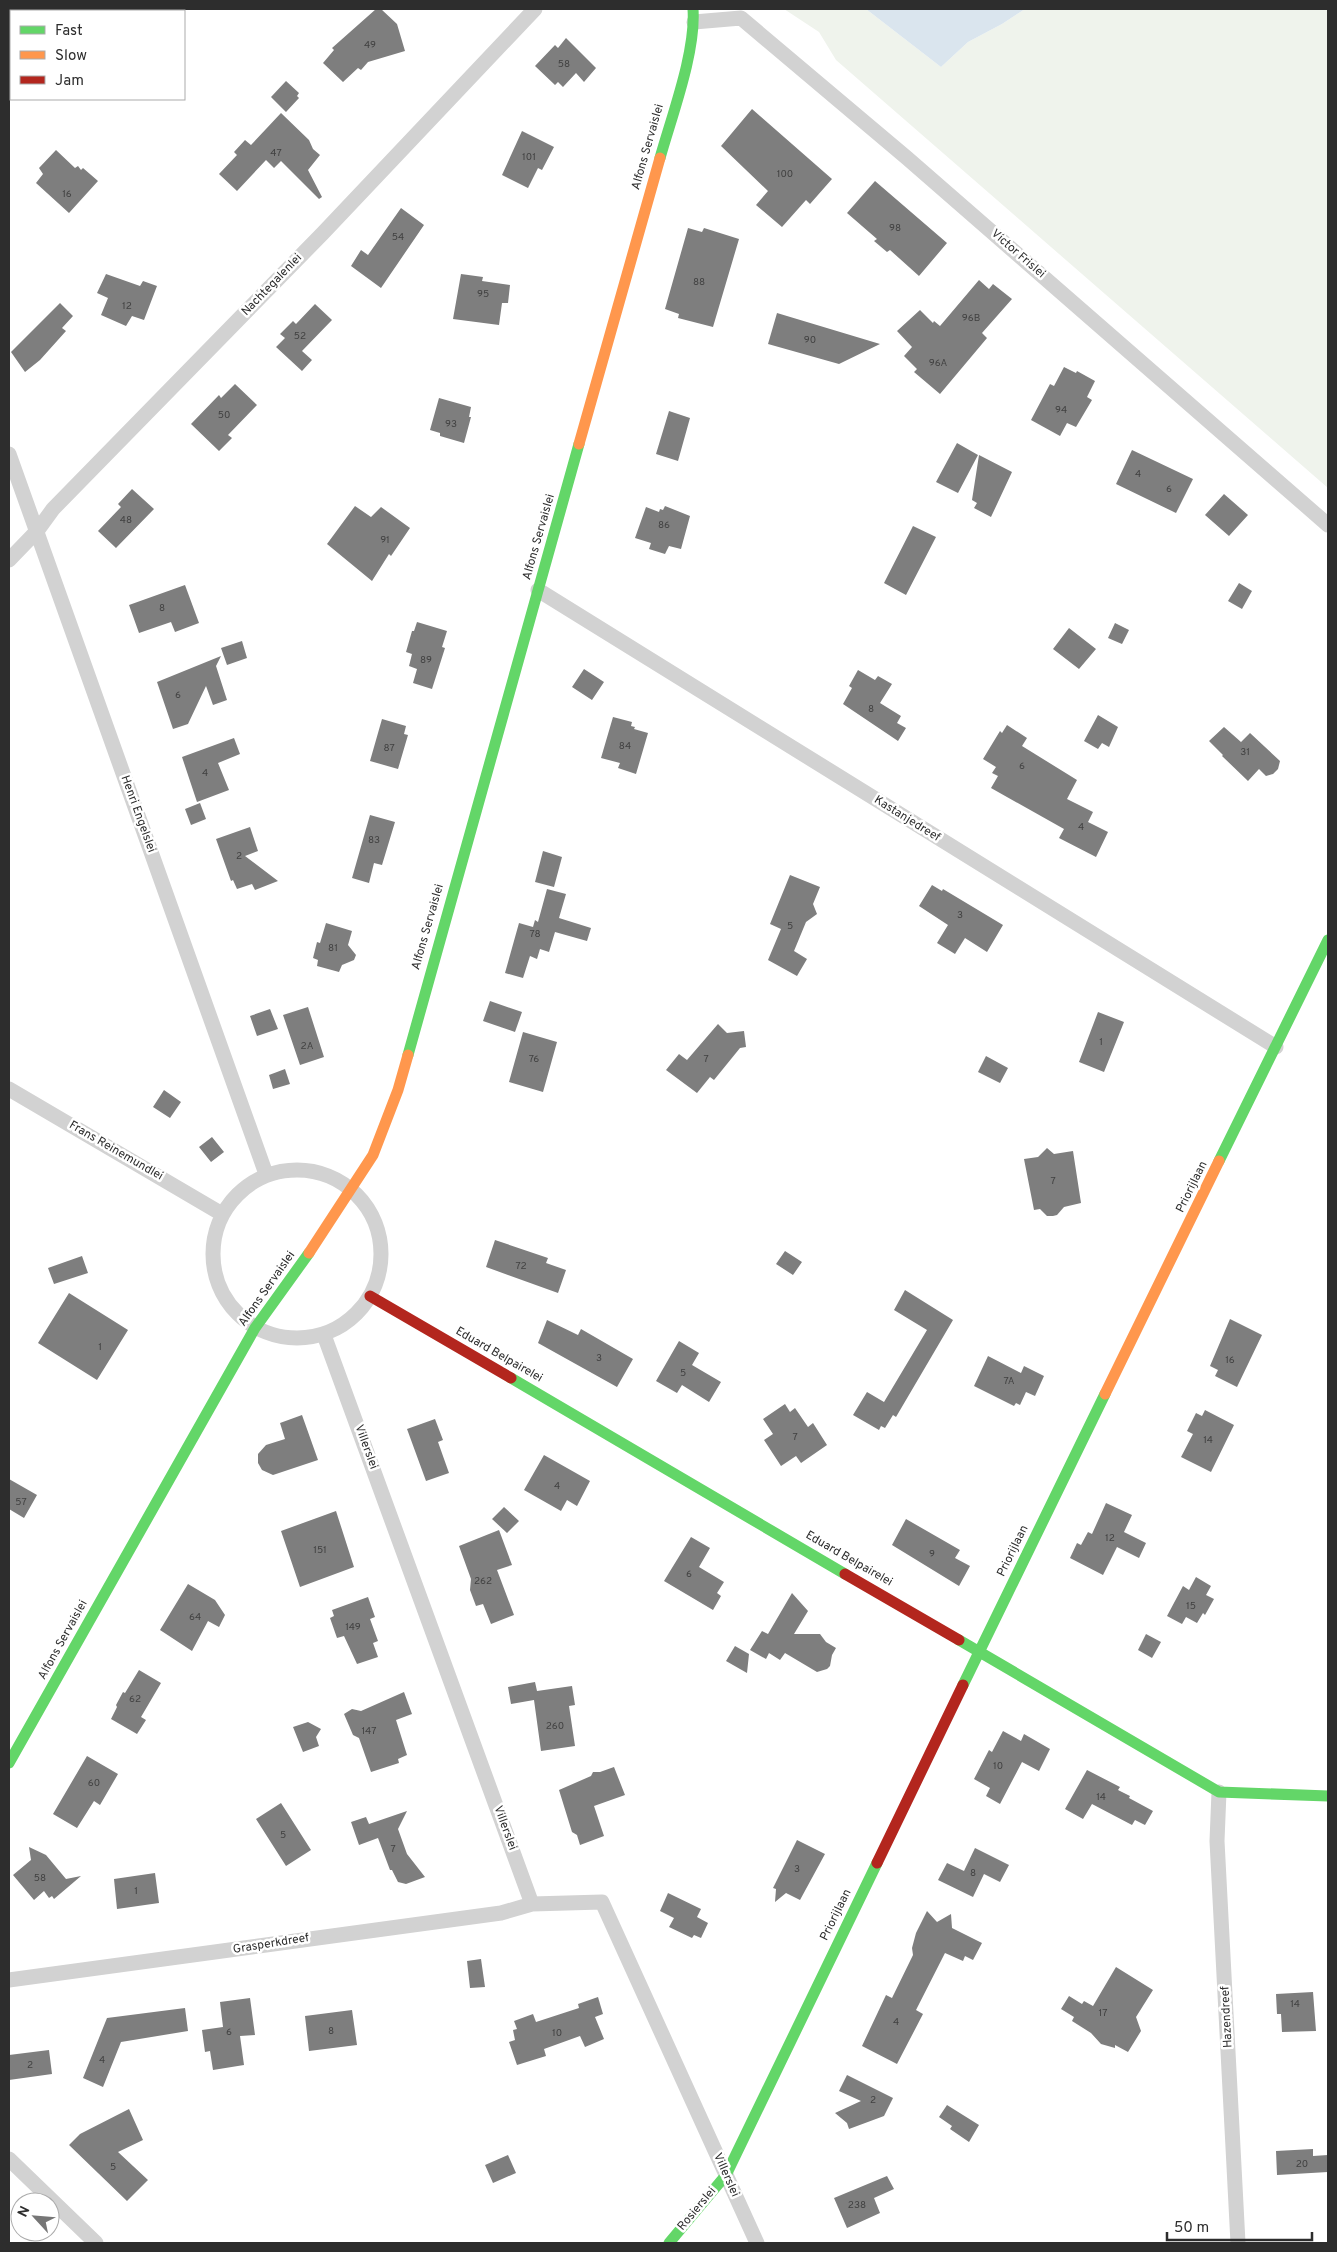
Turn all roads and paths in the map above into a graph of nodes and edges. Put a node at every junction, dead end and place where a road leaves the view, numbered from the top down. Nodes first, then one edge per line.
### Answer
1 (535, 9) edge
2 (693, 15) edge
3 (9, 454) edge
4 (1328, 524) edge
5 (37, 531) junction
6 (9, 560) edge
7 (538, 590) junction
8 (1328, 940) edge
9 (1276, 1047) junction
10 (9, 1089) edge
11 (266, 1174) junction
12 (350, 1189) junction
13 (222, 1214) junction
14 (370, 1296) junction
15 (255, 1328) junction
16 (324, 1335) junction
17 (980, 1651) junction
18 (9, 1763) edge
19 (1219, 1792) junction
20 (1328, 1796) edge
21 (532, 1904) junction
22 (9, 1980) edge
23 (9, 2158) edge
24 (726, 2175) junction
25 (96, 2243) edge
26 (669, 2243) edge
27 (757, 2243) edge
28 (1238, 2243) edge

1 - 5 street, Nachtegalenlei
2 - 4 street, Victor Frislei
2 - 7 street, Alfons Servaislei
3 - 5 street, Henri Engelslei
5 - 6 street, Nachtegalenlei
5 - 11 street, Henri Engelslei
7 - 9 street, Kastanjedreef
7 - 12 street, Alfons Servaislei
8 - 9 street, Priorijlaan
9 - 17 street, Priorijlaan
10 - 13 street, Frans Reinemundlei
11 - 12 street
11 - 13 street
12 - 14 street
12 - 15 street, Alfons Servaislei
13 - 15 street
14 - 16 street
14 - 17 street, Eduard Belpairelei
15 - 16 street
15 - 18 street, Alfons Servaislei
16 - 21 street, Villerslei
17 - 19 street, Eduard Belpairelei
17 - 24 street, Priorijlaan
19 - 20 street, Eduard Belpairelei
19 - 28 street, Hazendreef
21 - 22 street, Grasperkdreef
21 - 24 street, Villerslei
23 - 25 street
24 - 26 street, Rosierslei
24 - 27 street, Villerslei

